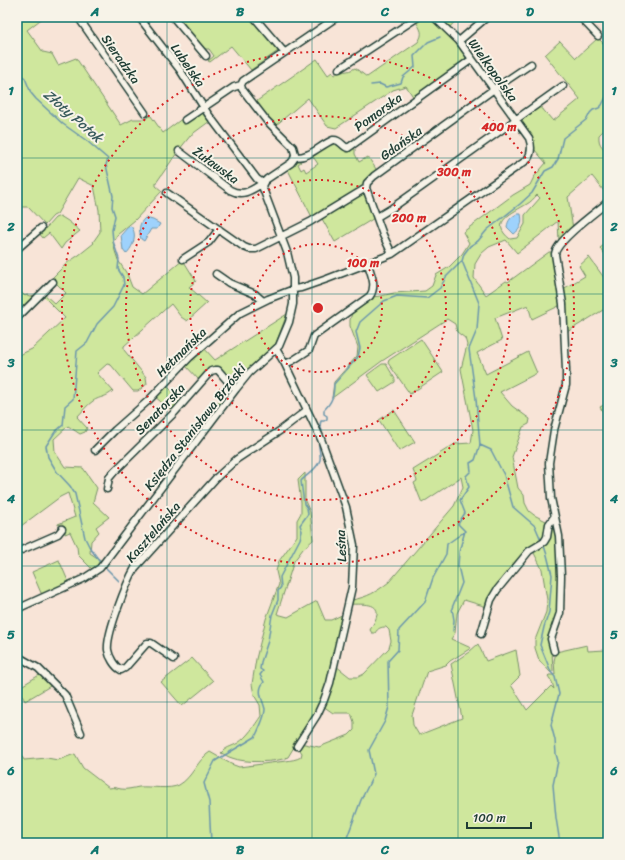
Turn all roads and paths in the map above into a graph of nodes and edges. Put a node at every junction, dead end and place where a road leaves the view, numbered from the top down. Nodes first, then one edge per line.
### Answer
1 (78, 17) edge
2 (139, 17) edge
3 (174, 17) edge
4 (254, 17) edge
5 (337, 17) edge
6 (418, 17) edge
7 (434, 17) edge
8 (487, 17) edge
9 (580, 17) edge
10 (598, 36) dead end
11 (459, 41) junction
12 (284, 52) junction
13 (206, 56) dead end
14 (472, 59) junction
15 (531, 64) dead end
16 (339, 69) dead end
17 (241, 85) junction
18 (564, 86) dead end
19 (494, 89) junction
20 (204, 107) junction
21 (145, 113) dead end
22 (185, 120) dead end
23 (516, 120) junction
24 (179, 151) dead end
25 (295, 156) junction
26 (263, 183) junction
27 (366, 188) junction
28 (167, 193) dead end
29 (608, 202) edge
30 (377, 218) junction
31 (41, 228) dead end
32 (219, 229) junction
33 (282, 236) junction
34 (17, 249) edge
35 (392, 254) junction
36 (183, 259) dead end
37 (368, 264) junction
38 (216, 274) dead end
39 (53, 282) dead end
40 (294, 288) junction
41 (264, 301) junction
42 (17, 318) edge
43 (276, 349) junction
44 (285, 364) junction
45 (236, 389) junction
46 (307, 410) junction
47 (95, 450) dead end
48 (107, 489) dead end
49 (554, 517) junction
50 (62, 529) dead end
51 (17, 552) edge
52 (17, 609) edge
53 (481, 634) dead end
54 (554, 651) dead end
55 (17, 656) edge
56 (174, 659) dead end
57 (81, 733) dead end
58 (297, 746) dead end

1 - 21 street, Sieradzka
2 - 20 street, Lubelska
3 - 13 street
4 - 12 street
5 - 12 street
6 - 16 street
7 - 11 street, Wielkopolska
8 - 11 street
9 - 10 street
11 - 14 street, Wielkopolska
12 - 17 street
14 - 19 street, Wielkopolska
14 - 25 street, Pomorska
15 - 19 street, Gdańska
17 - 20 street
17 - 25 street
18 - 23 street, Wielkopolska
19 - 23 street, Wielkopolska
19 - 27 street, Gdańska
20 - 22 street
20 - 26 street, Księdza Stanisława Brzóski
23 - 30 street
23 - 35 street, Wielkopolska
24 - 26 street, Żuławska
25 - 26 street
26 - 33 street, Księdza Stanisława Brzóski
27 - 30 street
27 - 33 street, Gdańska
28 - 32 street
29 - 49 street
30 - 35 street
31 - 34 street
32 - 33 street, Gdańska
32 - 36 street
33 - 40 street, Księdza Stanisława Brzóski
35 - 37 street, Wielkopolska
37 - 40 street, Wielkopolska
37 - 44 street
38 - 41 street
39 - 42 street
40 - 41 street, Hetmańska
40 - 43 street, Księdza Stanisława Brzóski
41 - 47 street, Hetmańska
43 - 44 street, Leśna
43 - 45 street, Księdza Stanisława Brzóski
44 - 46 street, Leśna
45 - 48 street, Senatorska
45 - 52 street, Księdza Stanisława Brzóski
46 - 56 street, Kasztelańska
46 - 58 street, Leśna
49 - 53 street
49 - 54 street
50 - 51 street
55 - 57 street

